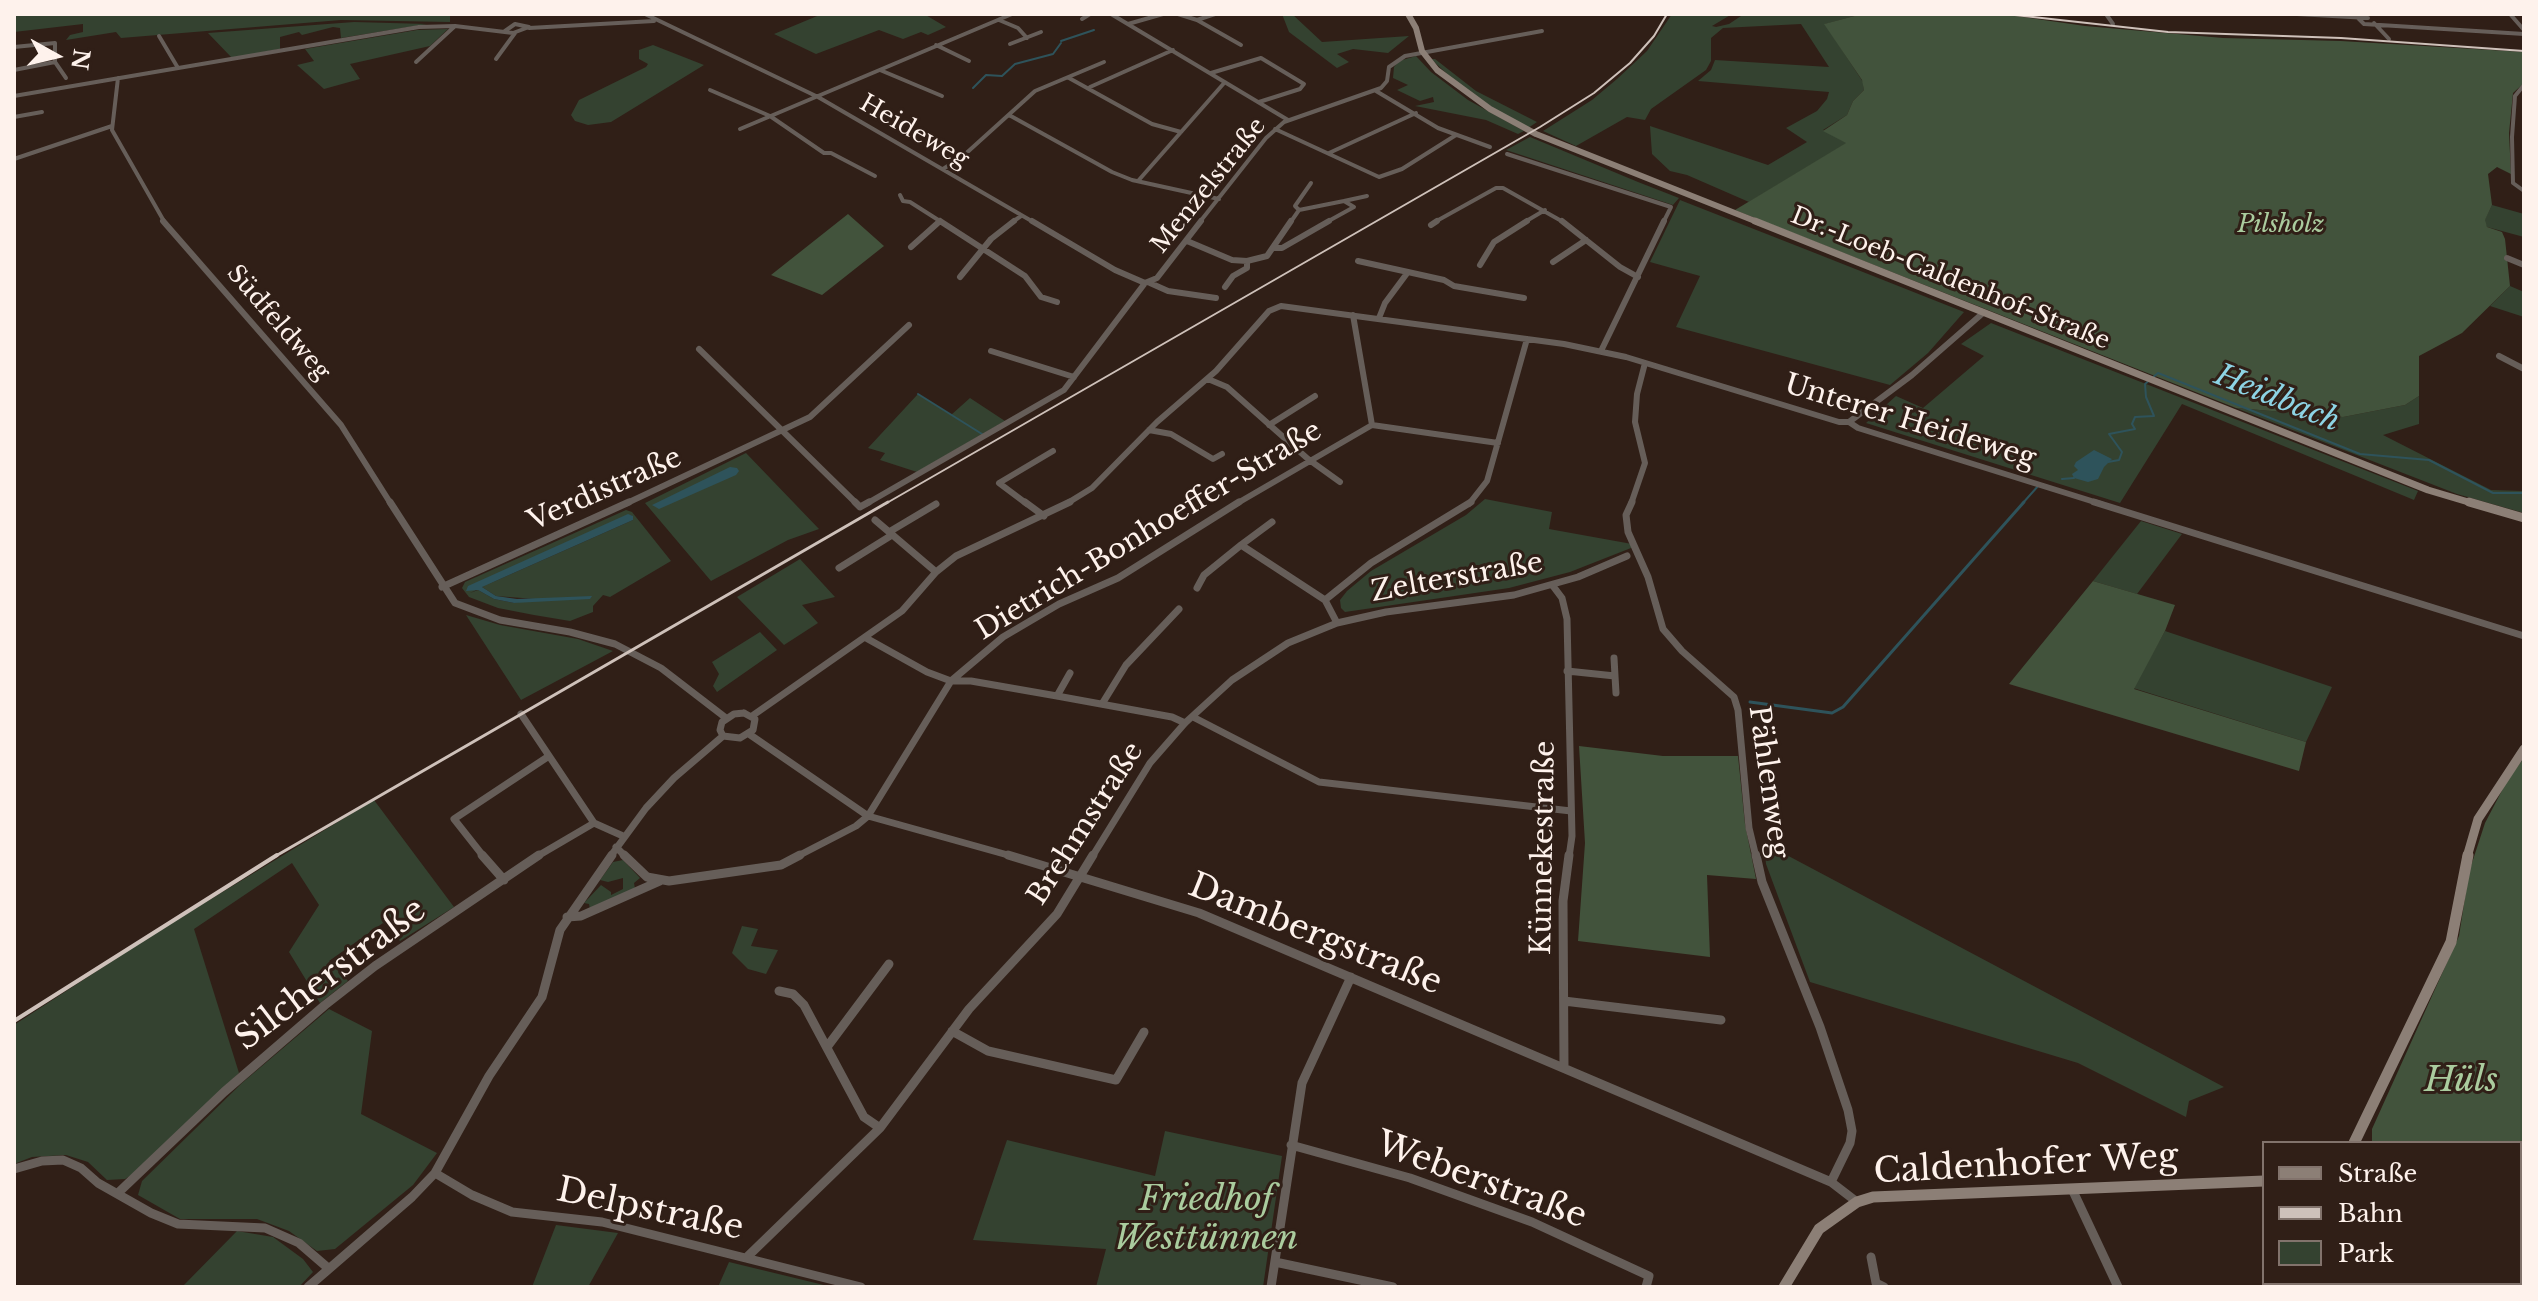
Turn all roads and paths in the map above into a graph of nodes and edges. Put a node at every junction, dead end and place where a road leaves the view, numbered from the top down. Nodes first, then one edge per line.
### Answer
1 (524, 14) edge
2 (645, 14) edge
3 (1012, 14) edge
4 (1090, 14) edge
5 (1111, 14) edge
6 (1163, 14) edge
7 (1178, 14) edge
8 (1215, 14) edge
9 (1408, 14) edge
10 (2106, 14) edge
11 (2297, 14) edge
12 (2510, 14) edge
13 (2364, 17) edge
14 (1082, 19) dead end
15 (999, 20) junction
16 (1197, 20) junction
17 (658, 21) junction
18 (515, 24) junction
19 (1128, 24) junction
20 (2113, 24) dead end
21 (2375, 25) junction
22 (455, 26) junction
23 (527, 29) junction
24 (509, 31) junction
25 (1542, 31) dead end
26 (1041, 32) dead end
27 (2524, 32) edge
28 (159, 36) dead end
29 (1027, 38) junction
30 (2389, 39) dead end
31 (1419, 41) junction
32 (1010, 44) dead end
33 (936, 45) junction
34 (1241, 45) dead end
35 (14, 47) edge
36 (1445, 47) junction
37 (1173, 50) junction
38 (1422, 51) junction
39 (496, 59) dead end
40 (969, 61) dead end
41 (55, 62) junction
42 (416, 62) dead end
43 (1104, 62) dead end
44 (178, 68) junction
45 (14, 70) edge
46 (880, 70) junction
47 (1211, 73) junction
48 (66, 78) dead end
49 (118, 78) junction
50 (1067, 78) junction
51 (1225, 82) junction
52 (2524, 85) edge
53 (1090, 87) junction
54 (710, 90) dead end
55 (1376, 91) junction
56 (14, 96) edge
57 (942, 96) dead end
58 (818, 97) junction
59 (1259, 102) junction
60 (42, 112) dead end
61 (1416, 113) junction
62 (1009, 115) junction
63 (770, 116) junction
64 (14, 117) edge
65 (1288, 120) junction
66 (2515, 120) junction
67 (2524, 122) edge
68 (112, 126) junction
69 (740, 129) dead end
70 (1275, 129) junction
71 (1181, 132) junction
72 (1456, 135) junction
73 (1490, 147) dead end
74 (1329, 153) junction
75 (1507, 154) dead end
76 (14, 159) edge
77 (943, 169) junction
78 (875, 176) dead end
79 (1138, 181) junction
80 (1311, 183) dead end
81 (2524, 191) edge
82 (900, 195) dead end
83 (1367, 196) dead end
84 (1219, 199) junction
85 (1344, 201) junction
86 (1299, 210) junction
87 (1545, 210) junction
88 (1021, 216) junction
89 (941, 221) junction
90 (1431, 225) dead end
91 (1586, 240) junction
92 (1187, 241) junction
93 (911, 247) dead end
94 (983, 248) junction
95 (1273, 248) junction
96 (2507, 258) dead end
97 (1247, 261) junction
98 (1358, 261) dead end
99 (1553, 262) dead end
100 (1480, 265) dead end
101 (2524, 265) edge
102 (1408, 272) junction
103 (960, 277) dead end
104 (1638, 277) junction
105 (1148, 283) junction
106 (1225, 287) dead end
107 (1216, 298) dead end
108 (1524, 298) dead end
109 (1057, 302) dead end
110 (1983, 313) junction
111 (1353, 315) junction
112 (1379, 318) junction
113 (909, 325) dead end
114 (1527, 339) junction
115 (699, 349) dead end
116 (991, 351) dead end
117 (1601, 351) junction
118 (2499, 356) dead end
119 (1645, 363) junction
120 (2524, 369) edge
121 (1074, 377) junction
122 (1208, 379) junction
123 (1315, 396) dead end
124 (1849, 422) junction
125 (1269, 425) junction
126 (1372, 425) junction
127 (1149, 430) junction
128 (785, 431) junction
129 (1498, 443) junction
130 (1053, 451) dead end
131 (1222, 454) dead end
132 (1308, 459) junction
133 (1340, 482) dead end
134 (936, 504) dead end
135 (1044, 516) junction
136 (2524, 518) edge
137 (875, 520) dead end
138 (1272, 522) dead end
139 (891, 534) junction
140 (1241, 545) junction
141 (1627, 556) dead end
142 (839, 568) dead end
143 (936, 572) junction
144 (1553, 586) junction
145 (442, 587) junction
146 (1197, 588) dead end
147 (1325, 600) junction
148 (1179, 609) dead end
149 (1337, 623) junction
150 (2524, 636) edge
151 (866, 638) junction
152 (1614, 658) dead end
153 (1567, 671) junction
154 (1070, 673) dead end
155 (1615, 676) junction
156 (951, 681) junction
157 (1616, 693) dead end
158 (1057, 696) junction
159 (1102, 704) junction
160 (521, 714) dead end
161 (752, 716) junction
162 (726, 718) junction
163 (1189, 720) junction
164 (749, 734) junction
165 (723, 736) junction
166 (2524, 749) edge
167 (549, 756) junction
168 (1571, 811) junction
169 (868, 816) junction
170 (594, 823) junction
171 (623, 836) junction
172 (616, 847) junction
173 (1079, 875) junction
174 (504, 880) junction
175 (660, 881) junction
176 (567, 917) junction
177 (889, 964) dead end
178 (1351, 977) junction
179 (779, 991) dead end
180 (1564, 1001) junction
181 (1721, 1020) dead end
182 (952, 1031) junction
183 (1144, 1032) dead end
184 (827, 1047) junction
185 (1564, 1067) junction
186 (880, 1128) junction
187 (2355, 1141) edge
188 (1291, 1145) junction
189 (14, 1169) edge
190 (435, 1173) junction
191 (2262, 1181) edge
192 (1831, 1182) junction
193 (2072, 1189) junction
194 (119, 1192) junction
195 (1857, 1202) junction
196 (1871, 1257) dead end
197 (746, 1258) junction
198 (1275, 1262) junction
199 (328, 1268) junction
200 (1648, 1282) edge
201 (308, 1287) edge
202 (861, 1287) edge
203 (1271, 1287) edge
204 (1393, 1287) edge
205 (1784, 1287) edge
206 (1884, 1287) edge
207 (2118, 1287) edge

1 - 18 street
2 - 17 street, Heideweg
3 - 15 street
4 - 14 street
5 - 19 street
6 - 19 street
7 - 16 street
8 - 16 street
9 - 31 main road, Dr.-Loeb-Caldenhof-Straße
10 - 20 street
11 - 13 street
12 - 27 street
13 - 21 street
13 - 21 street
15 - 29 street
15 - 33 street
16 - 34 street
17 - 23 street, Heideweg
17 - 58 street, Heideweg
18 - 23 street
18 - 24 street
19 - 37 street
21 - 27 street
21 - 30 street
22 - 24 street
22 - 42 street
22 - 44 street
23 - 24 street, Heideweg
24 - 39 street
25 - 36 street
26 - 29 street
28 - 44 street
29 - 32 street
31 - 36 street
31 - 38 main road, Dr.-Loeb-Caldenhof-Straße
33 - 40 street
33 - 46 street
35 - 41 street
36 - 38 street
37 - 47 street
37 - 53 street
38 - 55 street
38 - 110 main road, Dr.-Loeb-Caldenhof-Straße
41 - 45 street
41 - 48 street
43 - 50 street
44 - 49 street
46 - 57 street
46 - 58 street
47 - 51 street
47 - 59 street
49 - 56 street
49 - 68 street
50 - 53 street
50 - 62 street
51 - 59 street
51 - 71 street
52 - 66 street
53 - 71 street
54 - 63 street
55 - 61 street
55 - 65 street, Menzelstraße
58 - 63 street
58 - 77 street, Heideweg
59 - 65 street
60 - 64 street
61 - 72 street
61 - 74 street
62 - 77 street
62 - 79 street
63 - 69 street
63 - 78 street
65 - 70 street, Menzelstraße
66 - 67 street
66 - 81 street
68 - 76 street
68 - 145 street, Südfeldweg
70 - 74 street
70 - 84 street, Menzelstraße
71 - 79 street
72 - 73 street
72 - 74 street
75 - 104 street
77 - 88 street, Heideweg
79 - 84 street
80 - 86 street
82 - 89 street
83 - 85 street
84 - 92 street, Menzelstraße
85 - 86 street
85 - 95 street
86 - 95 street
87 - 90 street
87 - 91 street
87 - 100 street
88 - 94 street
88 - 105 street, Heideweg
89 - 93 street
89 - 94 street
91 - 99 street
91 - 104 street
92 - 97 street
92 - 105 street, Menzelstraße
94 - 103 street
94 - 109 street
95 - 97 street
96 - 101 street
97 - 106 street
98 - 102 street
102 - 108 street
102 - 112 street
104 - 117 street
105 - 107 street, Heideweg
105 - 121 street, Menzelstraße
110 - 124 street
110 - 136 main road, Dr.-Loeb-Caldenhof-Straße
111 - 112 street, Unterer Heideweg
111 - 122 street, Unterer Heideweg
111 - 126 street
112 - 114 street, Unterer Heideweg
113 - 128 street, Verdistraße
114 - 117 street, Unterer Heideweg
114 - 129 street
115 - 128 street
116 - 121 street
117 - 119 street, Unterer Heideweg
118 - 120 street
119 - 124 street, Unterer Heideweg
119 - 192 street, Pählenweg
121 - 128 street, Menzelstraße
122 - 125 street
122 - 127 street
123 - 125 street
124 - 150 street, Unterer Heideweg
125 - 132 street
126 - 129 street
126 - 132 street, Dietrich-Bonhoeffer-Straße
127 - 131 street
127 - 135 street
128 - 145 street, Verdistraße
129 - 147 street
130 - 135 street
132 - 133 street
132 - 156 street, Dietrich-Bonhoeffer-Straße
134 - 139 street
135 - 143 street
137 - 139 street
138 - 140 street
139 - 142 street
139 - 143 street
140 - 146 street
140 - 147 street
141 - 144 street, Zelterstraße
143 - 151 street
144 - 149 street, Zelterstraße
144 - 153 street, Künnekestraße
145 - 162 street, Südfeldweg
147 - 149 street
148 - 159 street
149 - 163 street, Brehmstraße
151 - 156 street
151 - 161 street
152 - 155 street
153 - 155 street
153 - 168 street, Künnekestraße
154 - 158 street
155 - 157 street
156 - 158 street
156 - 169 street, Dietrich-Bonhoeffer-Straße
158 - 159 street
159 - 163 street
160 - 167 street
161 - 162 street
161 - 164 street
162 - 165 street
163 - 168 street
163 - 173 street, Brehmstraße
164 - 165 street
164 - 169 street, Dambergstraße
165 - 171 street
166 - 187 main road
167 - 170 street
167 - 174 street
168 - 180 street, Künnekestraße
169 - 173 street, Dambergstraße
169 - 175 street
170 - 171 street
170 - 174 street, Silcherstraße
171 - 172 street
172 - 175 street
172 - 176 street
173 - 178 street, Dambergstraße
173 - 182 street, Brehmstraße
174 - 194 street, Silcherstraße
175 - 176 street
176 - 190 street
177 - 184 street
178 - 185 street, Dambergstraße
178 - 188 street
179 - 184 street
180 - 181 street
180 - 185 street, Künnekestraße
182 - 183 street
182 - 186 street, Brehmstraße
184 - 186 street
185 - 192 street, Dambergstraße
186 - 197 street, Brehmstraße
188 - 198 street
188 - 200 street, Weberstraße
189 - 194 street
190 - 197 street, Delpstraße
190 - 199 street
191 - 193 main road, Caldenhofer Weg
192 - 195 street, Dambergstraße
193 - 195 main road, Caldenhofer Weg
193 - 207 street
194 - 199 street
195 - 205 main road, Caldenhofer Weg
196 - 206 street
197 - 202 street, Delpstraße
198 - 203 street
198 - 204 street
199 - 201 street

